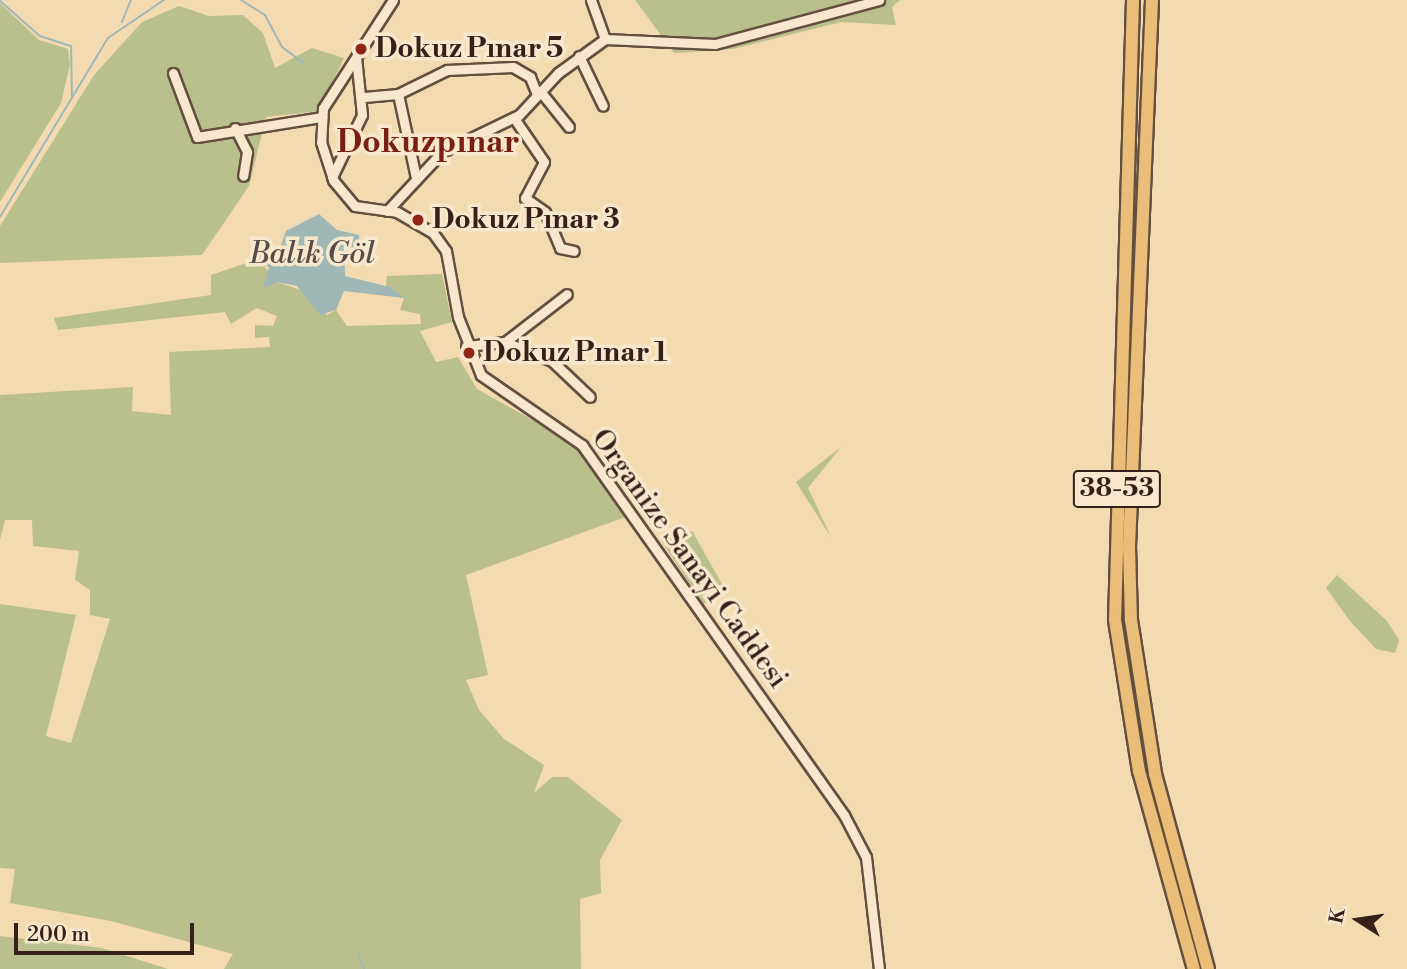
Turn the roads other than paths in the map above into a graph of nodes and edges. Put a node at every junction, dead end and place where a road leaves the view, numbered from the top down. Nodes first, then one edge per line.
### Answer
1 (393, 0) edge
2 (591, 0) edge
3 (879, 0) edge
4 (1133, 0) edge
5 (1152, 0) edge
6 (605, 39) junction
7 (579, 56) junction
8 (356, 57) junction
9 (173, 72) dead end
10 (539, 93) junction
11 (398, 94) junction
12 (364, 97) junction
13 (603, 106) dead end
14 (322, 117) junction
15 (514, 118) junction
16 (569, 127) dead end
17 (235, 128) junction
18 (243, 176) dead end
19 (332, 177) junction
20 (416, 178) junction
21 (387, 211) junction
22 (574, 251) dead end
23 (567, 294) dead end
24 (505, 342) junction
25 (466, 345) junction
26 (590, 397) dead end
27 (879, 969) edge
28 (1194, 969) edge
29 (1208, 969) edge

1 - 8 street
2 - 6 street
3 - 6 street
4 - 28 highway, 38-53
5 - 29 highway, 38-53
6 - 7 street
7 - 10 street
7 - 13 street
8 - 12 street
8 - 14 street
9 - 17 street
10 - 11 street
10 - 15 street
10 - 16 street
11 - 12 street
11 - 20 street
12 - 19 street
14 - 17 street
14 - 19 street, Organize Sanayi Caddesi
15 - 20 street
15 - 22 street
17 - 18 street
19 - 21 street, Organize Sanayi Caddesi
20 - 21 street
21 - 25 street, Organize Sanayi Caddesi
23 - 24 street
24 - 25 street
24 - 26 street
25 - 27 street, Organize Sanayi Caddesi

